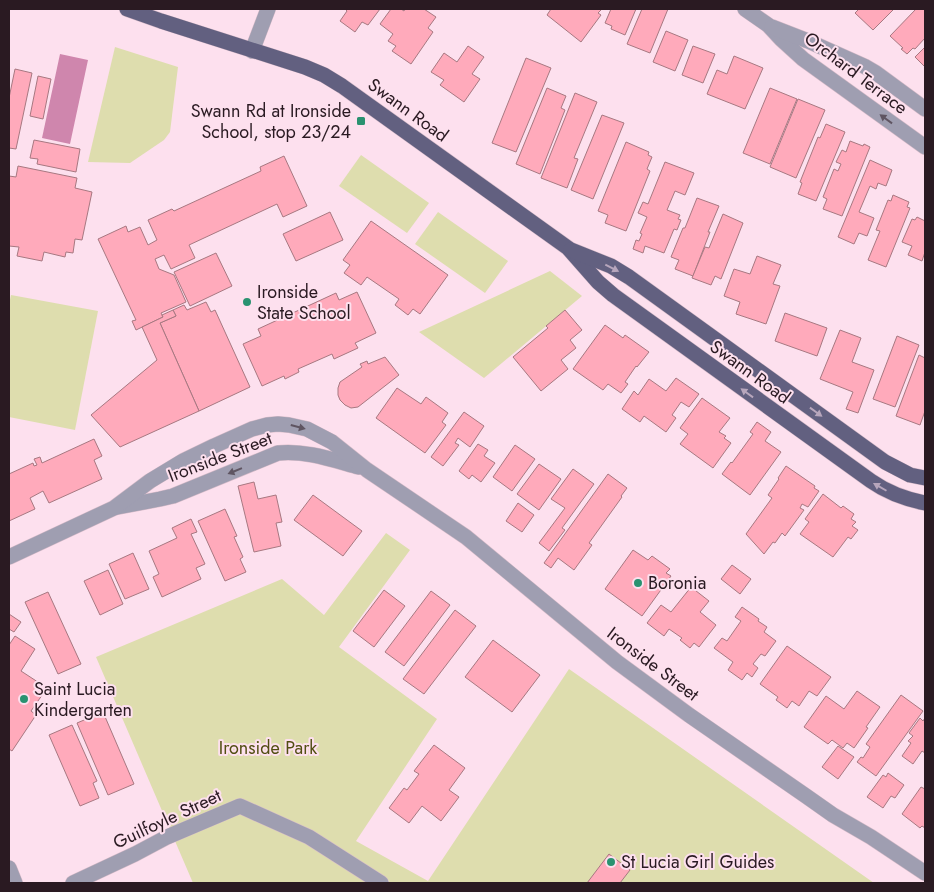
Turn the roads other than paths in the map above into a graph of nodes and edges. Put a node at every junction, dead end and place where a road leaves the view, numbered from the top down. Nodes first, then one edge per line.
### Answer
1 (127, 9) edge
2 (268, 9) edge
3 (745, 9) edge
4 (768, 25) junction
5 (252, 51) junction
6 (925, 109) edge
7 (925, 148) edge
8 (568, 248) junction
9 (367, 470) junction
10 (925, 478) edge
11 (925, 503) edge
12 (114, 508) junction
13 (9, 557) edge
14 (9, 868) edge
15 (925, 874) edge
16 (15, 883) edge
17 (72, 883) edge
18 (381, 883) edge

1 - 5 main road, Swann Road
2 - 5 street
3 - 4 street, Orchard Terrace
4 - 6 street, Orchard Terrace
7 -> 4 street, Orchard Terrace
5 - 8 main road, Swann Road
8 -> 10 main road, Swann Road
11 -> 8 main road, Swann Road
9 -> 12 street, Ironside Street
12 -> 9 street, Ironside Street
9 - 15 street, Ironside Street
12 - 13 street, Ironside Street
14 - 16 street
17 - 18 street, Guilfoyle Street

